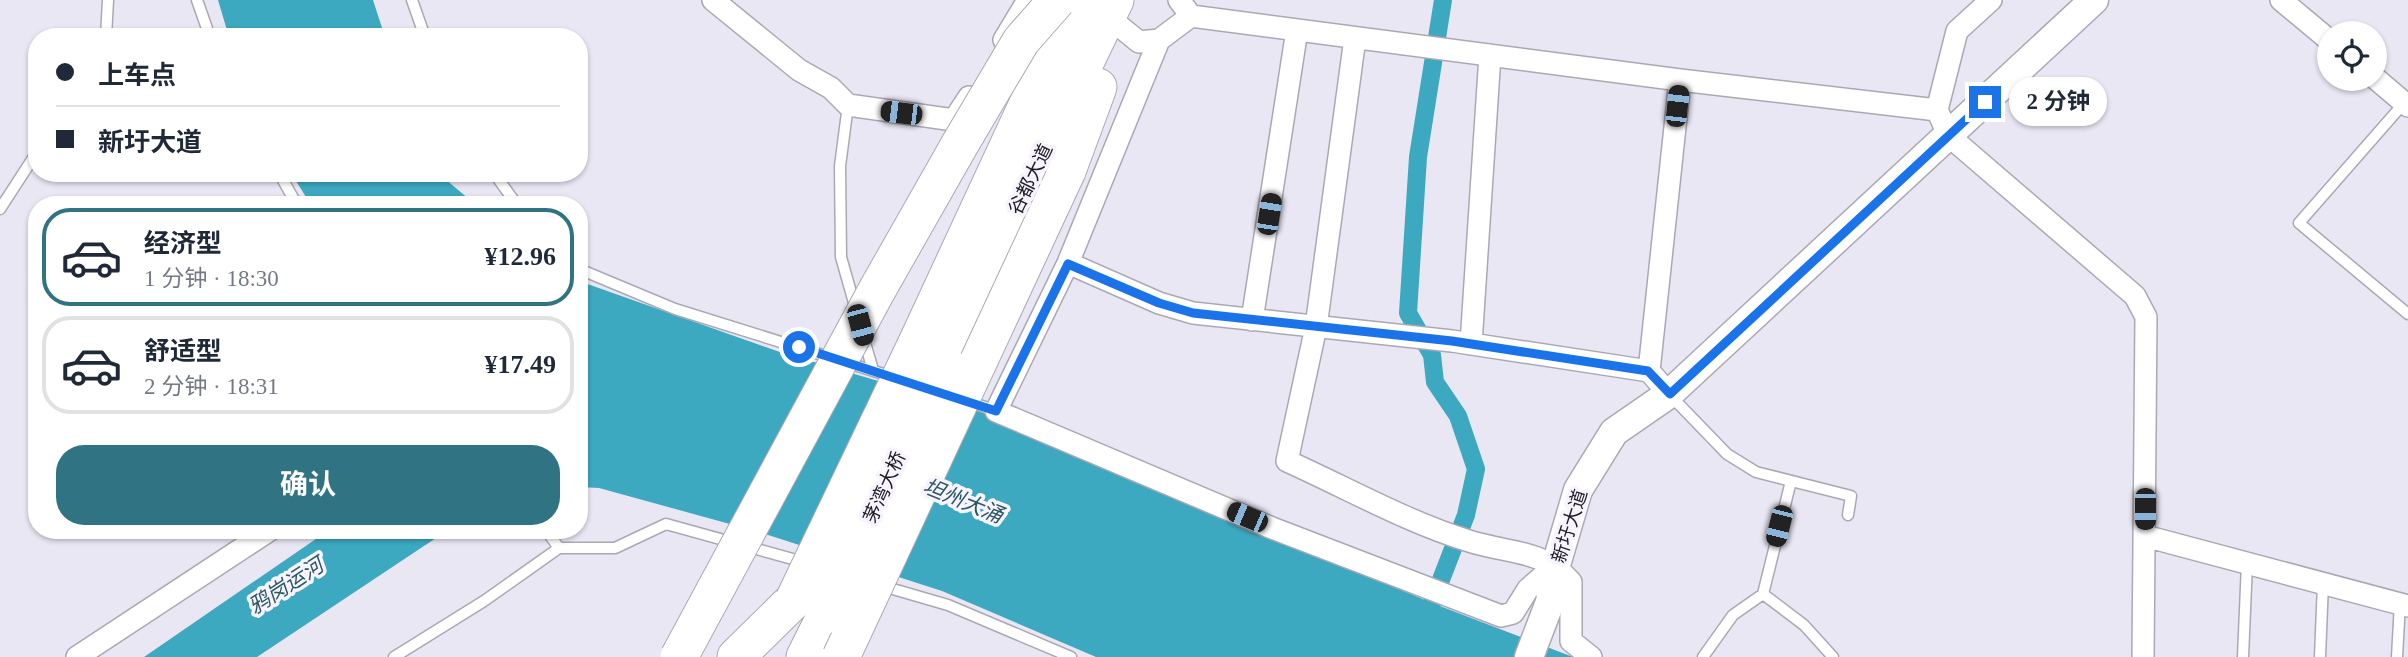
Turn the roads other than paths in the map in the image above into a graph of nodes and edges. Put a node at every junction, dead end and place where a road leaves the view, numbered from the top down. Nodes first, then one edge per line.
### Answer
1 (108, 0) edge
2 (197, 0) edge
3 (412, 0) edge
4 (713, 0) edge
5 (1028, 0) edge
6 (1057, 0) edge
7 (1991, 0) edge
8 (2094, 0) edge
9 (2281, 0) edge
10 (1185, 8) edge
11 (1099, 9) edge
12 (106, 28) edge
13 (207, 28) edge
14 (422, 28) edge
15 (1297, 30) junction
16 (2317, 30) edge
17 (1355, 38) junction
18 (1159, 40) junction
19 (1490, 55) junction
20 (1680, 80) junction
21 (2387, 88) edge
22 (2406, 104) edge
23 (848, 105) junction
24 (1937, 110) junction
25 (1948, 136) junction
26 (28, 166) edge
27 (0, 209) edge
28 (1068, 264) junction
29 (588, 273) edge
30 (2408, 314) edge
31 (1252, 320) junction
32 (1316, 327) junction
33 (1471, 344) junction
34 (932, 365) junction
35 (873, 370) junction
36 (1648, 371) junction
37 (1670, 394) junction
38 (951, 395) dead end
39 (996, 411) junction
40 (1791, 481) junction
41 (1848, 515) dead end
42 (2145, 536) junction
43 (256, 539) edge
44 (553, 539) edge
45 (559, 548) junction
46 (2247, 563) junction
47 (1556, 565) junction
48 (851, 576) dead end
49 (863, 580) dead end
50 (2323, 583) junction
51 (1763, 594) junction
52 (2404, 605) edge
53 (810, 608) junction
54 (77, 657) edge
55 (394, 657) edge
56 (679, 657) edge
57 (736, 657) edge
58 (766, 657) edge
59 (805, 657) edge
60 (817, 657) edge
61 (841, 657) edge
62 (1071, 657) edge
63 (1530, 657) edge
64 (1591, 657) edge
65 (1703, 657) edge
66 (1833, 657) edge
67 (2143, 657) edge
68 (2243, 657) edge
69 (2320, 657) edge
70 (2397, 657) edge

1 - 12 lane
2 - 13 lane
3 - 14 lane
4 - 23 street
5 - 23 street
6 - 56 highway, bridge
7 - 24 street
8 - 25 street, 新圩大道
9 - 16 street
10 - 15 street
10 - 18 street
11 - 18 street
11 - 34 highway, 谷都大道
11 - 61 highway, bridge
15 - 17 street
15 - 31 street
17 - 19 street
17 - 32 street
18 - 28 street
19 - 20 street
19 - 33 street
20 - 24 street
20 - 36 street
21 - 22 street
22 - 30 lane
23 - 35 lane
24 - 25 street
25 - 37 street, 新圩大道
25 - 42 street
26 - 27 lane
28 - 31 street
28 - 39 street
29 - 35 lane
31 - 32 street
32 - 33 street
32 - 47 street
33 - 36 street
34 - 35 lane
34 - 53 highway, 茅湾大桥, bridge
36 - 37 street
37 - 40 lane
37 - 47 street, 新圩大道
38 - 39 lane
39 - 47 street
40 - 41 lane
40 - 51 lane
42 - 46 street
42 - 67 street
43 - 54 street
44 - 45 lane
45 - 48 lane
45 - 55 lane
46 - 50 street
46 - 68 lane
47 - 63 street, 新圩大道
47 - 64 street
49 - 62 lane
50 - 52 street
50 - 69 lane
51 - 65 lane
51 - 66 lane
52 - 70 lane
53 - 57 highway
53 - 58 highway
53 - 59 highway
53 - 60 highway

